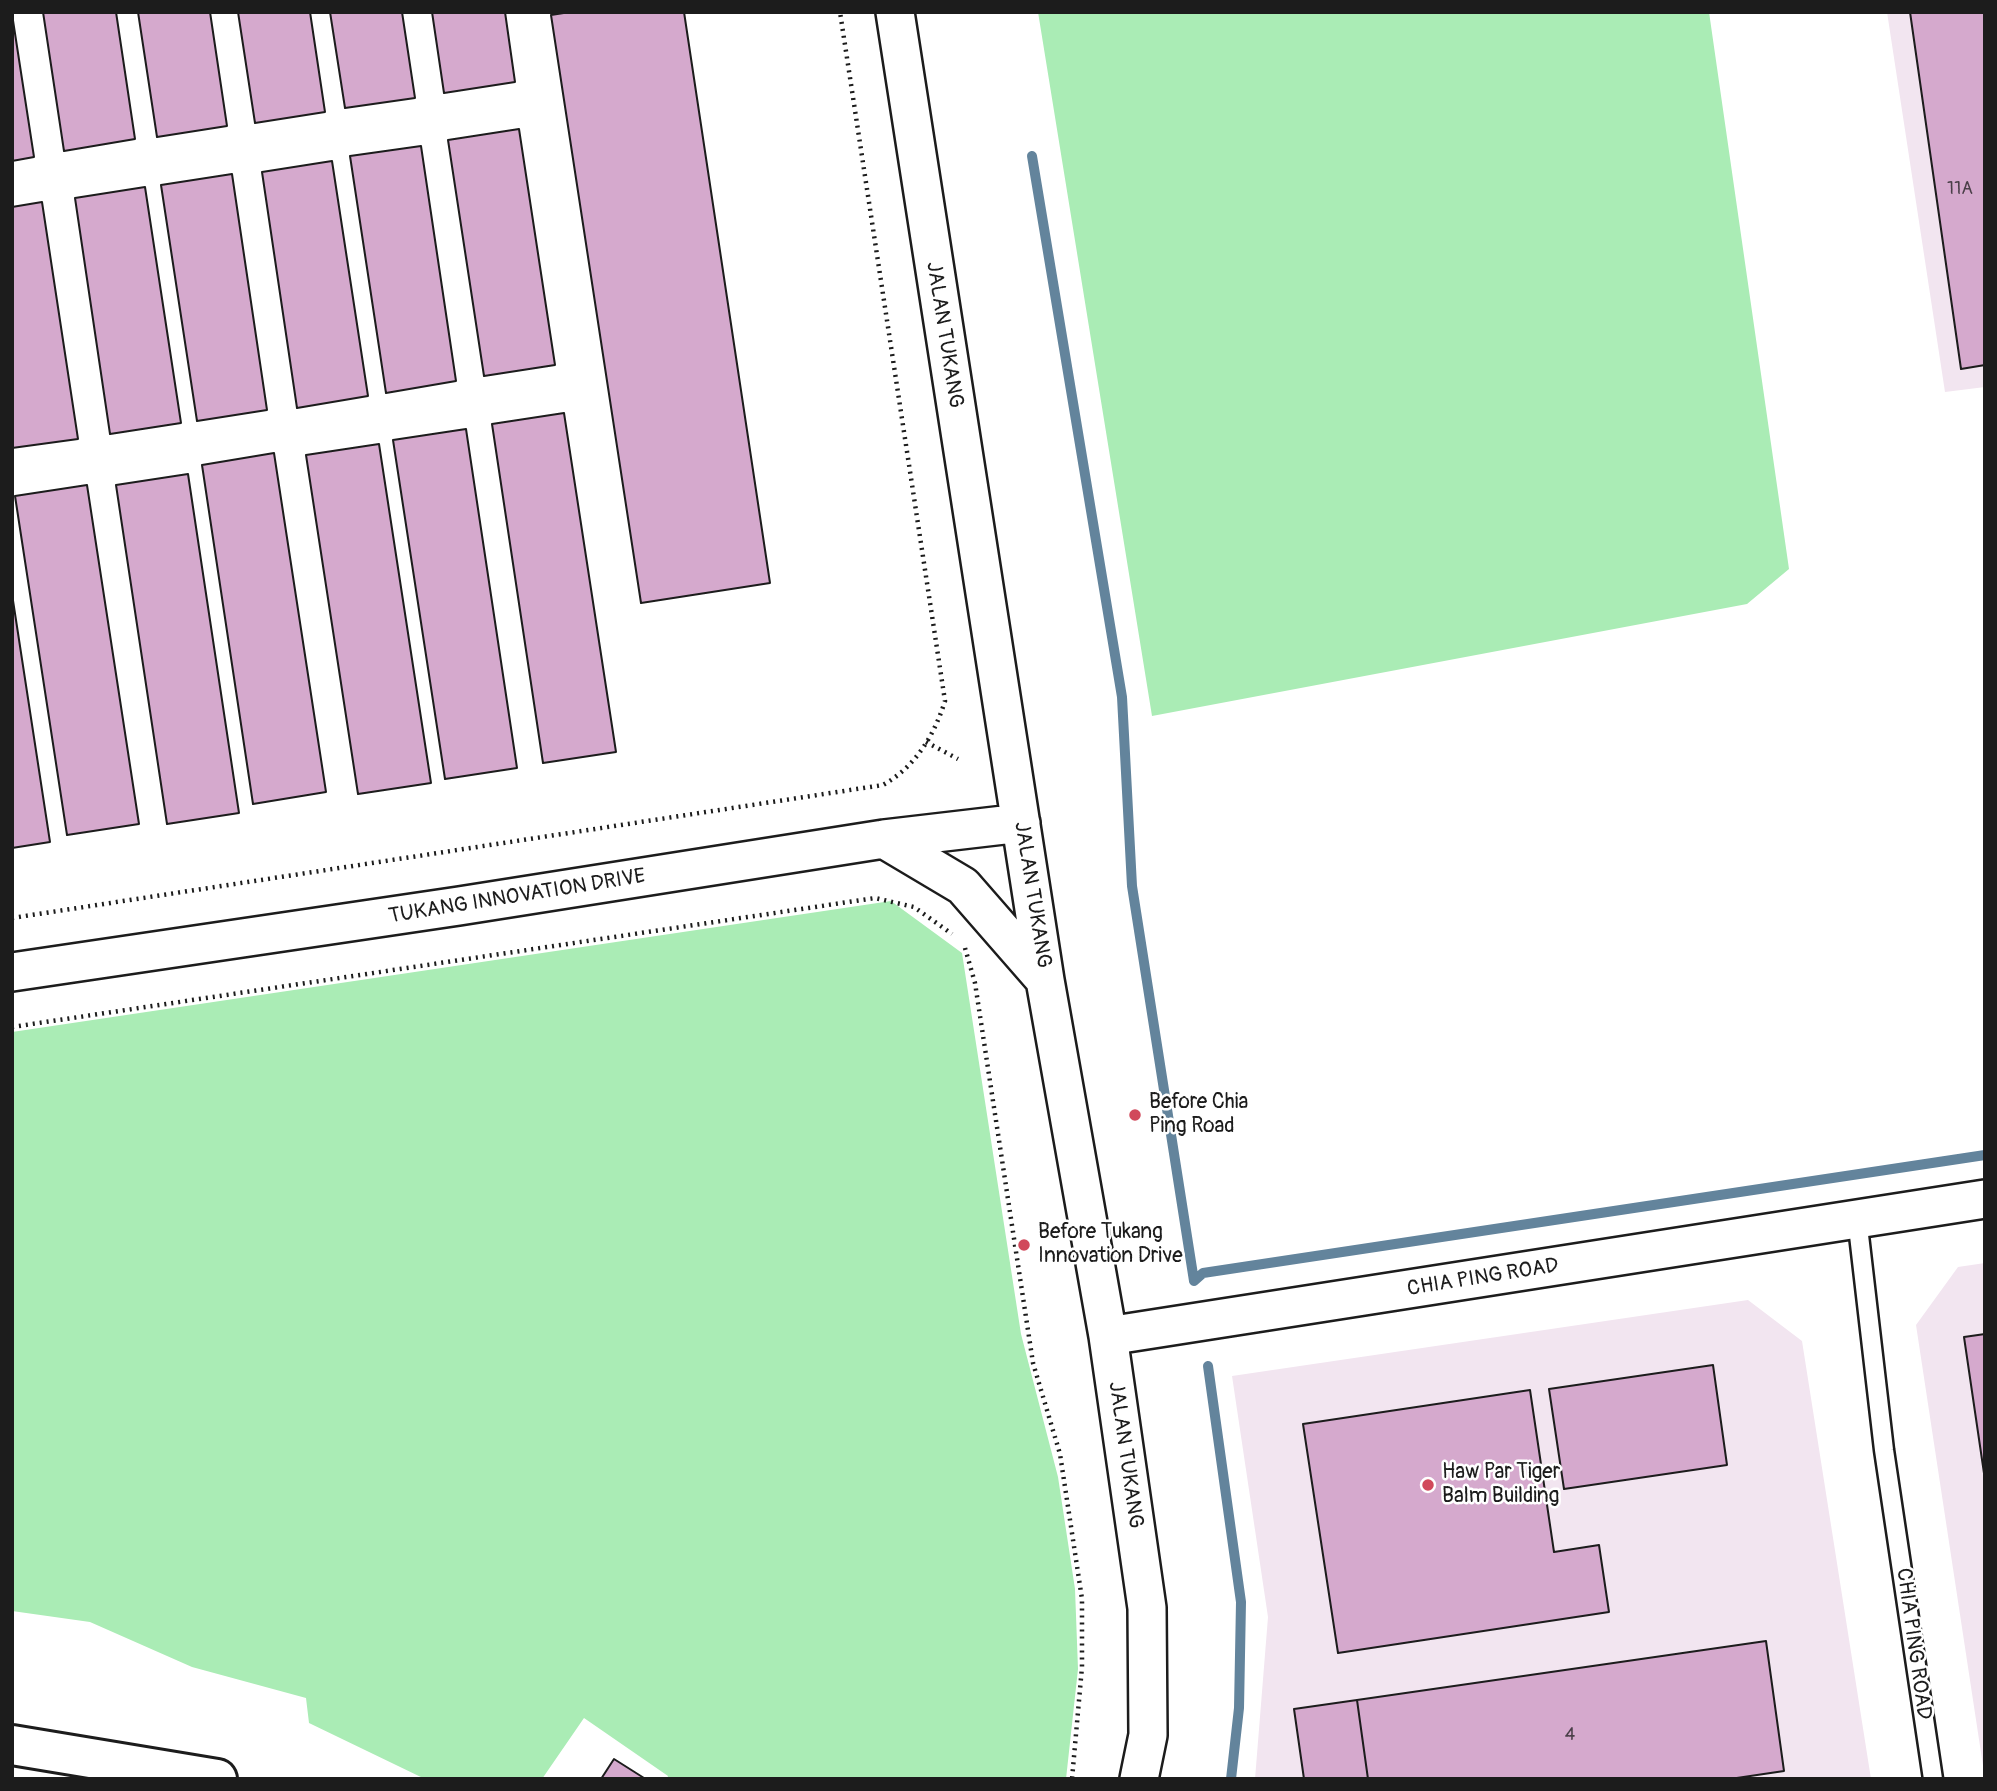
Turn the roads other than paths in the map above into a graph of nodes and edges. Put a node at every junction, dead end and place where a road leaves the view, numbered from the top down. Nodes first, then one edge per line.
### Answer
1 (895, 12) edge
2 (1021, 823) junction
3 (884, 839) junction
4 (12, 972) edge
5 (1045, 980) junction
6 (1985, 1199) edge
7 (1857, 1218) junction
8 (1108, 1336) junction
9 (12, 1745) edge
10 (217, 1779) edge
11 (1139, 1779) edge
12 (1933, 1779) edge

1 - 2 street, JALAN TUKANG
2 - 3 street, TUKANG INNOVATION DRIVE
2 - 5 street, JALAN TUKANG
3 - 4 street, TUKANG INNOVATION DRIVE
3 - 5 street
5 - 8 street, JALAN TUKANG
6 - 7 street, CHIA PING ROAD
7 - 8 street, CHIA PING ROAD
7 - 12 lane, CHIA PING ROAD
8 - 11 street, JALAN TUKANG
9 - 10 main road

